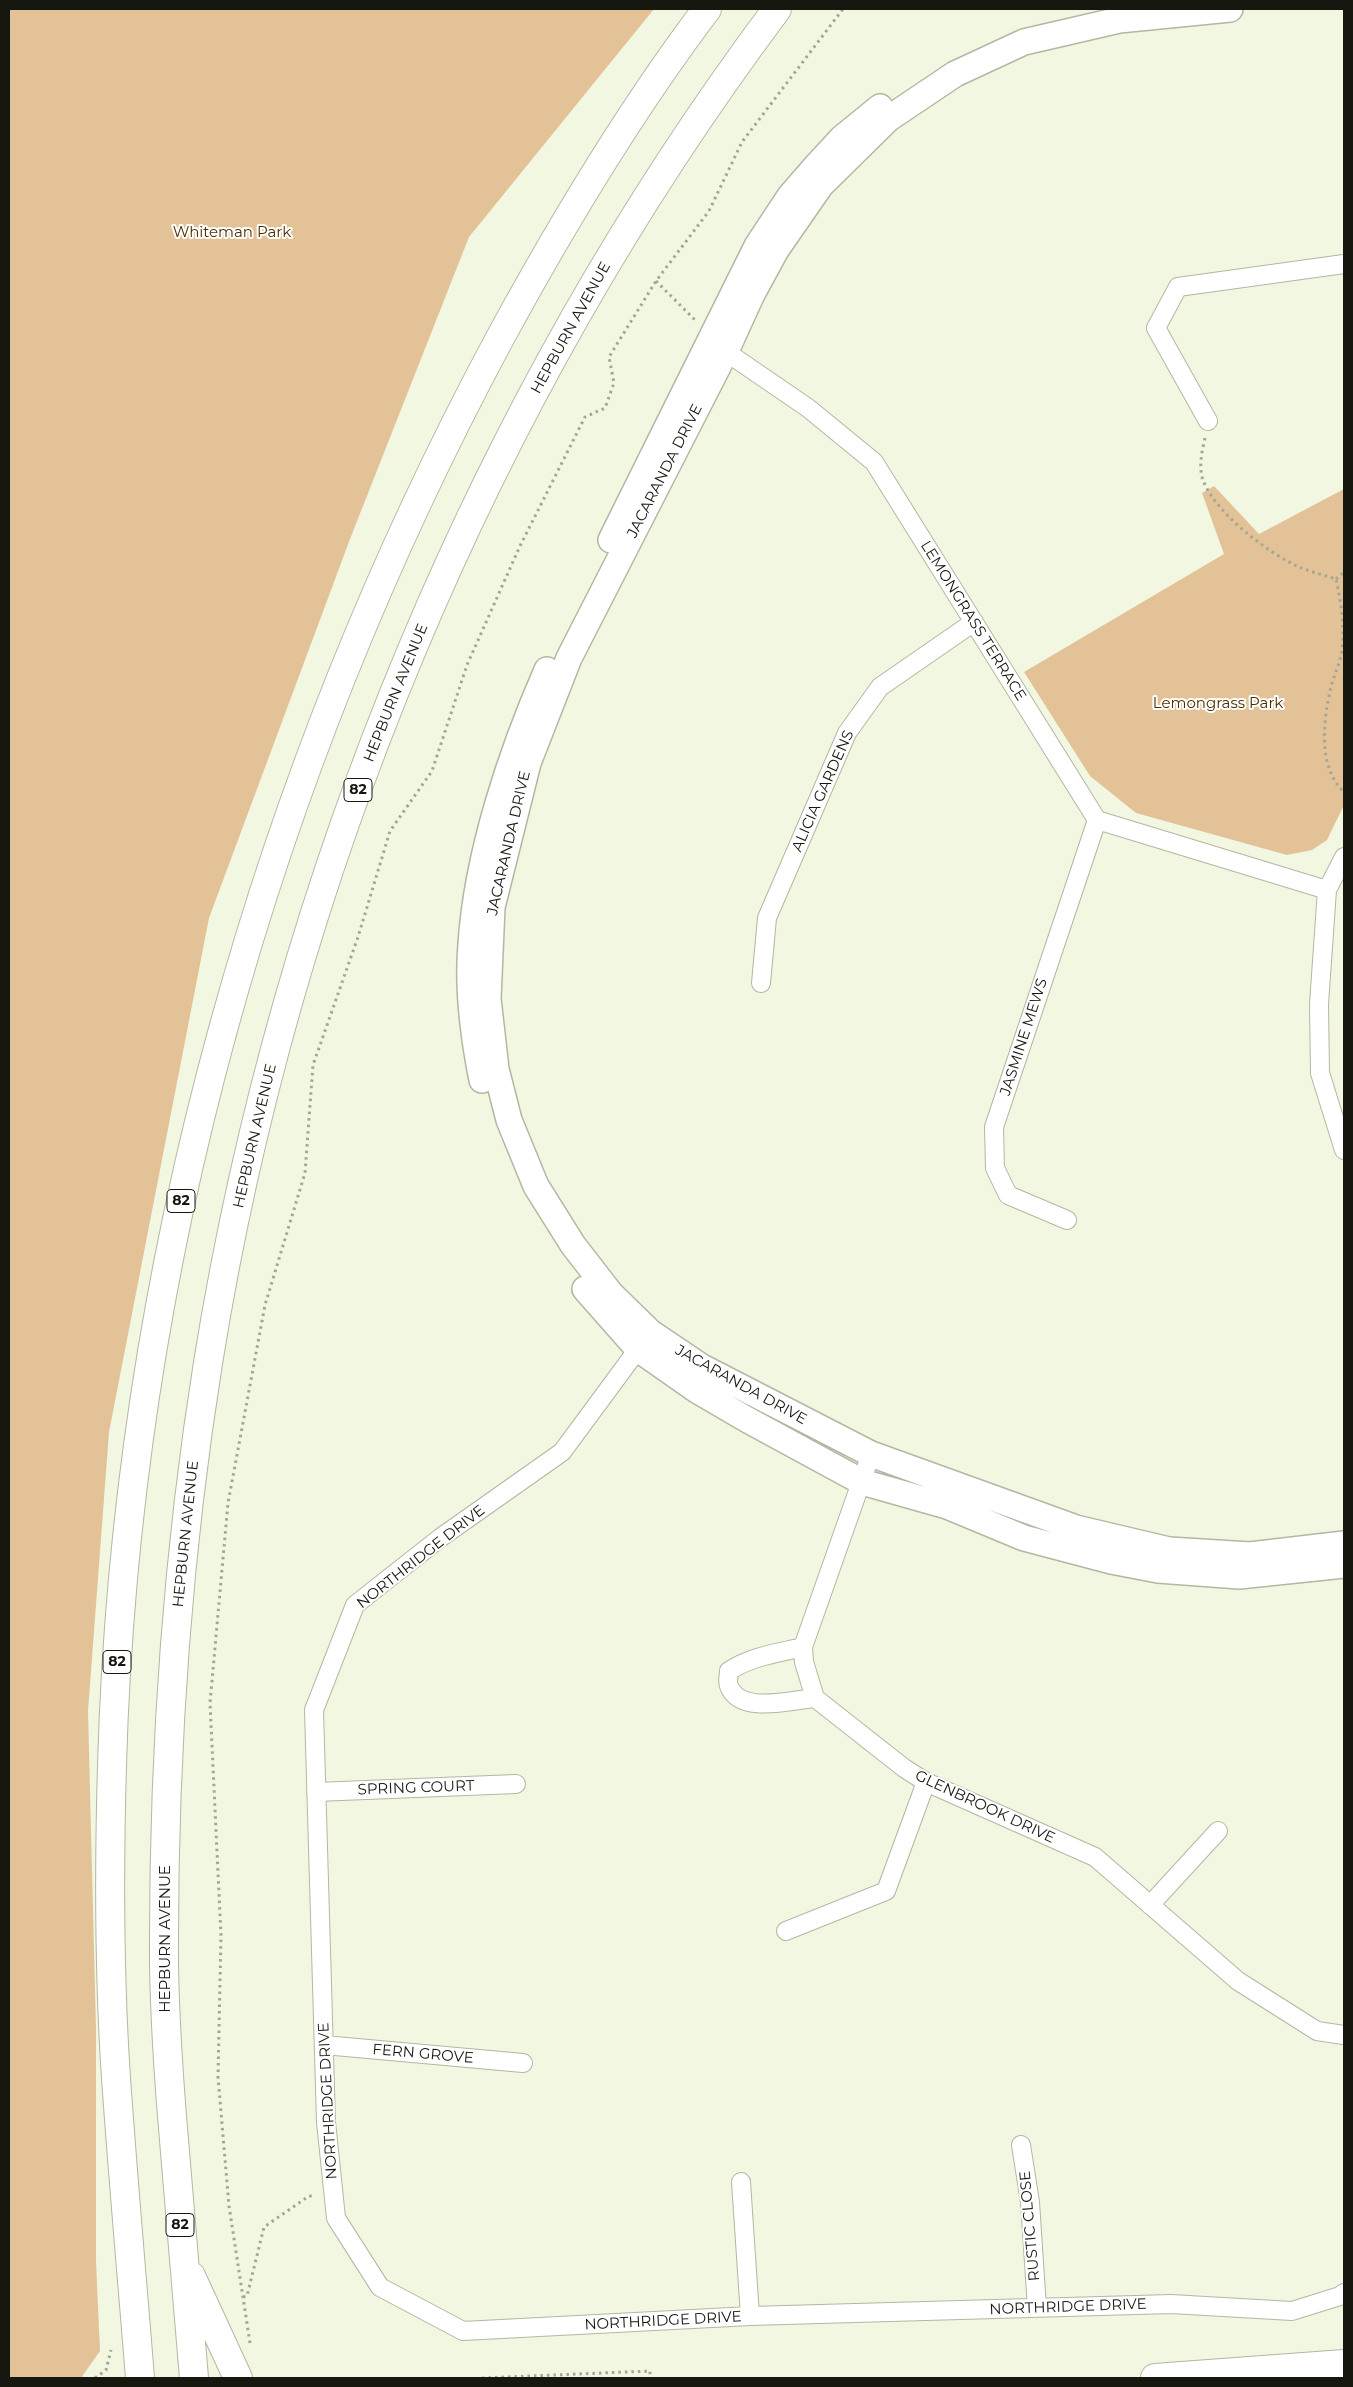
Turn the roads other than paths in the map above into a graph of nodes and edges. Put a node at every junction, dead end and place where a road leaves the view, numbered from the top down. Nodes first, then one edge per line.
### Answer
1 (707, 9) edge
2 (777, 9) edge
3 (1230, 9) edge
4 (1114, 12) edge
5 (1344, 264) edge
6 (717, 346) junction
7 (1208, 420) road end
8 (974, 622) junction
9 (1097, 820) junction
10 (1344, 857) edge
11 (1327, 890) junction
12 (761, 984) dead end
13 (1344, 1150) edge
14 (1067, 1220) dead end
15 (644, 1340) junction
16 (871, 1454) junction
17 (862, 1482) junction
18 (1344, 1544) edge
19 (1344, 1565) edge
20 (803, 1646) junction
21 (815, 1698) junction
22 (926, 1782) junction
23 (516, 1784) dead end
24 (316, 1792) junction
25 (1218, 1831) dead end
26 (1150, 1905) junction
27 (786, 1931) dead end
28 (1344, 2035) edge
29 (324, 2044) junction
30 (523, 2063) dead end
31 (1021, 2145) dead end
32 (742, 2182) dead end
33 (183, 2258) junction
34 (1344, 2293) edge
35 (1037, 2308) junction
36 (750, 2316) junction
37 (137, 2340) junction
38 (1344, 2364) edge
39 (1261, 2374) edge
40 (118, 2378) edge
41 (140, 2378) edge
42 (194, 2378) edge
43 (238, 2378) edge
44 (1155, 2378) edge

1 - 37 main road, 82
2 - 33 main road, HEPBURN AVENUE / 82
3 - 4 street, JACARANDA DRIVE
4 - 6 street, JACARANDA DRIVE
5 - 7 street
6 - 8 street, LEMONGRASS TERRACE
6 - 15 street, JACARANDA DRIVE
8 - 9 street, LEMONGRASS TERRACE
8 - 12 street, ALICIA GARDENS
9 - 11 street
9 - 14 street, JASMINE MEWS
10 - 11 street
11 - 13 street
15 - 16 street, JACARANDA DRIVE
15 - 17 street, JACARANDA DRIVE
15 - 24 street, NORTHRIDGE DRIVE
16 - 17 street
16 - 18 street, JACARANDA DRIVE
17 - 19 street, JACARANDA DRIVE
17 - 20 street
20 - 21 street
20 - 21 street
21 - 22 street, GLENBROOK DRIVE
22 - 26 street, GLENBROOK DRIVE
22 - 27 street
23 - 24 street, SPRING COURT
24 - 29 street, NORTHRIDGE DRIVE
25 - 26 street
26 - 28 street, GLENBROOK DRIVE
29 - 30 street, FERN GROVE
29 - 36 street, NORTHRIDGE DRIVE
31 - 35 street, RUSTIC CLOSE
32 - 36 street
33 - 42 main road, HEPBURN AVENUE / 82
33 - 43 main road
34 - 35 street, NORTHRIDGE DRIVE
35 - 36 street, NORTHRIDGE DRIVE
37 - 40 main road
37 - 41 main road, 82
38 - 39 main road
39 - 44 main road

